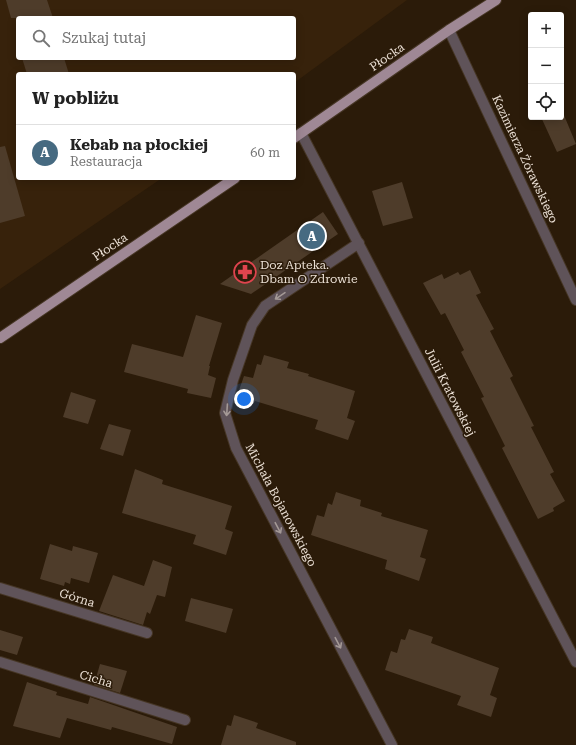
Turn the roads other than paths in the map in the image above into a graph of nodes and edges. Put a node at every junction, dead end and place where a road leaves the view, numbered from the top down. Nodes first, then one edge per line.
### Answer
1 (496, 0) edge
2 (449, 30) junction
3 (297, 135) edge
4 (232, 180) edge
5 (358, 243) junction
6 (576, 300) edge
7 (0, 338) edge
8 (0, 588) edge
9 (147, 633) dead end
10 (0, 662) edge
11 (576, 662) edge
12 (184, 720) dead end
13 (392, 745) edge

1 - 2 main road, Płocka
2 - 3 main road, Płocka
2 - 6 street, Kazimierza Żórawskiego
3 - 5 street, Julii Kratowskiej
4 - 7 main road, Płocka
5 - 11 street, Julii Kratowskiej
5 -> 13 street, Michała Bojanowskiego
8 - 9 street, Górna
10 - 12 street, Cicha

